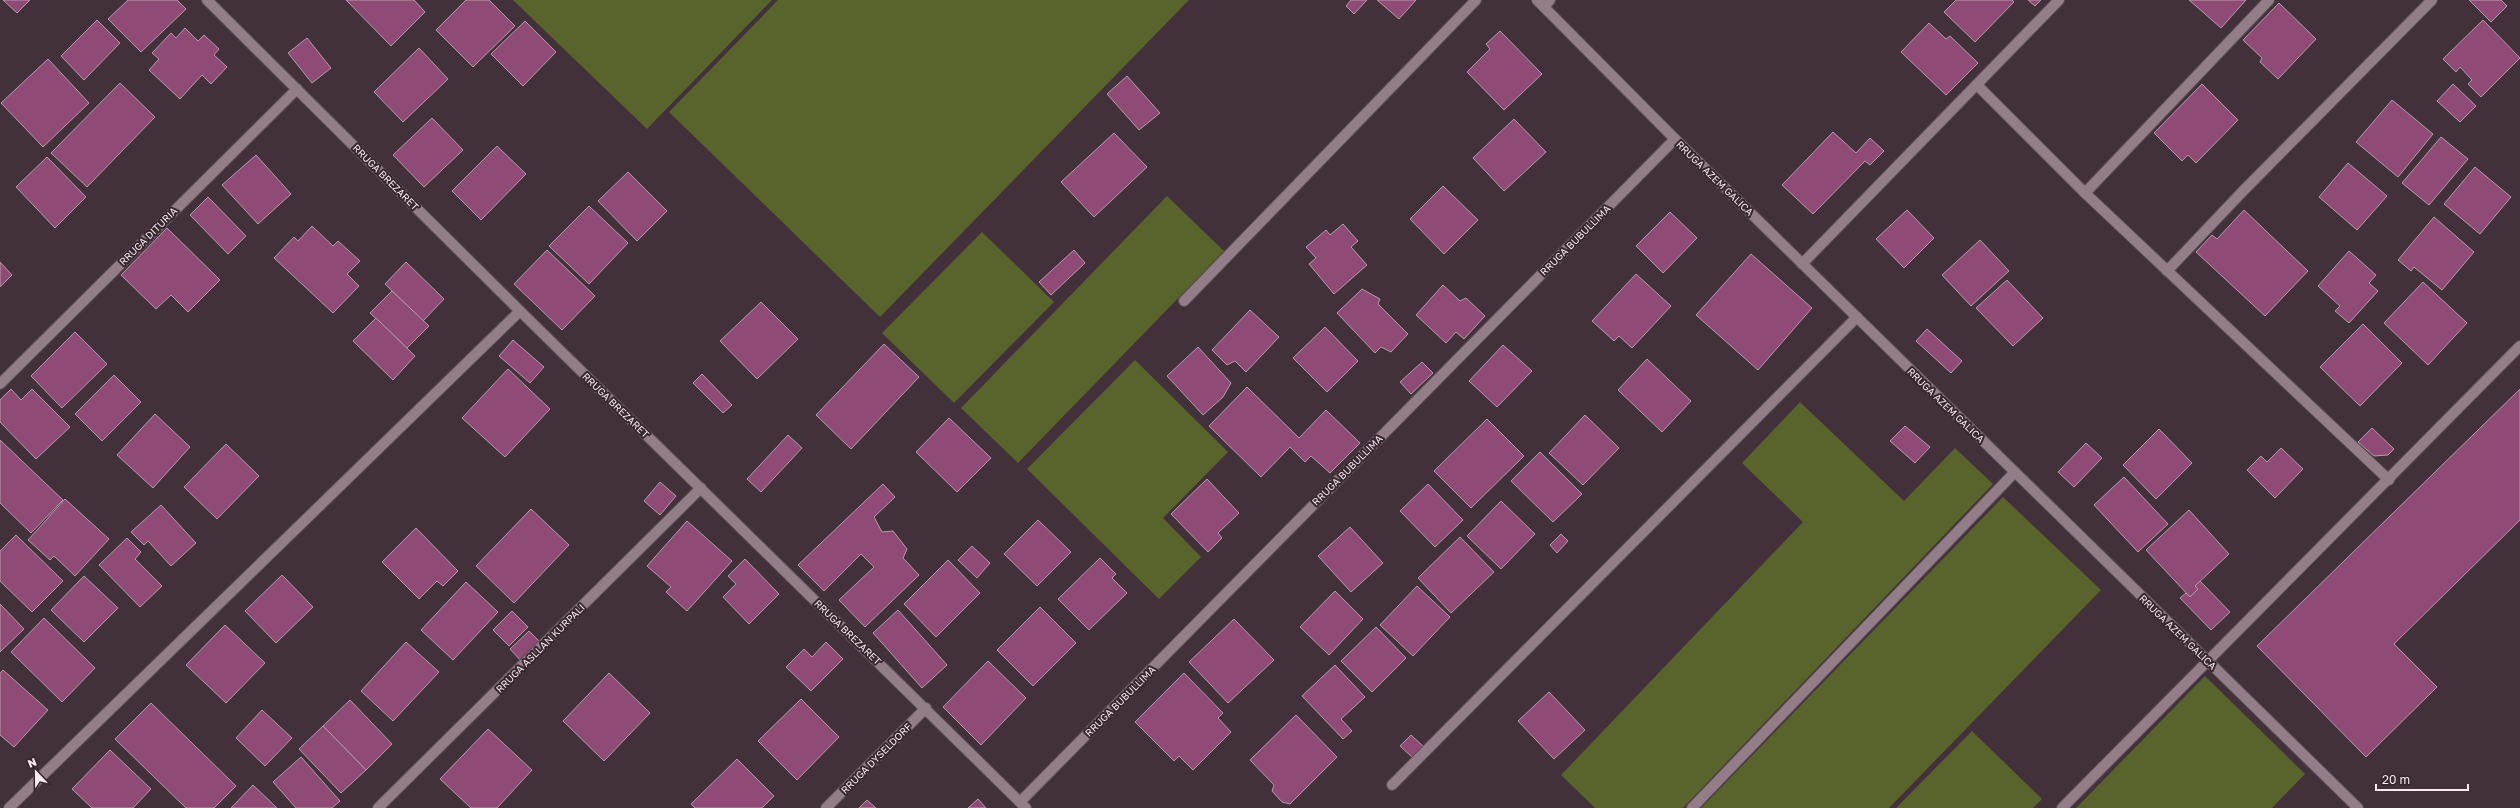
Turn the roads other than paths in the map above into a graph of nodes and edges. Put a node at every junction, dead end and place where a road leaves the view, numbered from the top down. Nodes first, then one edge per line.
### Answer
1 (207, 0) edge
2 (1476, 0) edge
3 (2059, 0) edge
4 (2269, 0) edge
5 (2432, 0) edge
6 (1543, 2) edge
7 (1977, 85) junction
8 (297, 88) junction
9 (1675, 139) junction
10 (2085, 194) junction
11 (1802, 264) junction
12 (2167, 272) junction
13 (1184, 301) dead end
14 (520, 311) junction
15 (1857, 317) junction
16 (2520, 346) edge
17 (0, 384) edge
18 (2015, 472) junction
19 (2389, 480) junction
20 (701, 488) junction
21 (2209, 662) junction
22 (926, 708) junction
23 (1392, 785) dead end
24 (1023, 805) edge
25 (9, 808) edge
26 (378, 808) edge
27 (826, 808) edge
28 (1692, 808) edge
29 (2062, 808) edge
30 (2358, 808) edge

1 - 8 street, RRUGA BREZARET
2 - 13 street
3 - 7 street
4 - 10 street
5 - 12 street
6 - 9 street, RRUGA AZEM GALICA
7 - 10 street
7 - 11 street
8 - 14 street, RRUGA BREZARET
8 - 17 street, RRUGA DITURIA
9 - 11 street, RRUGA AZEM GALICA
9 - 24 street, RRUGA BUBULLIMA
10 - 12 street
11 - 15 street, RRUGA AZEM GALICA
12 - 19 street
14 - 20 street, RRUGA BREZARET
14 - 25 street
15 - 18 street, RRUGA AZEM GALICA
15 - 23 street
16 - 19 street
18 - 21 street, RRUGA AZEM GALICA
18 - 28 street
19 - 21 street
20 - 22 street, RRUGA BREZARET
20 - 26 street, RRUGA ASLLAN KURPALI
21 - 29 street
21 - 30 street, RRUGA AZEM GALICA
22 - 24 street, RRUGA BREZARET
22 - 27 street, RRUGA DYSELDORF

